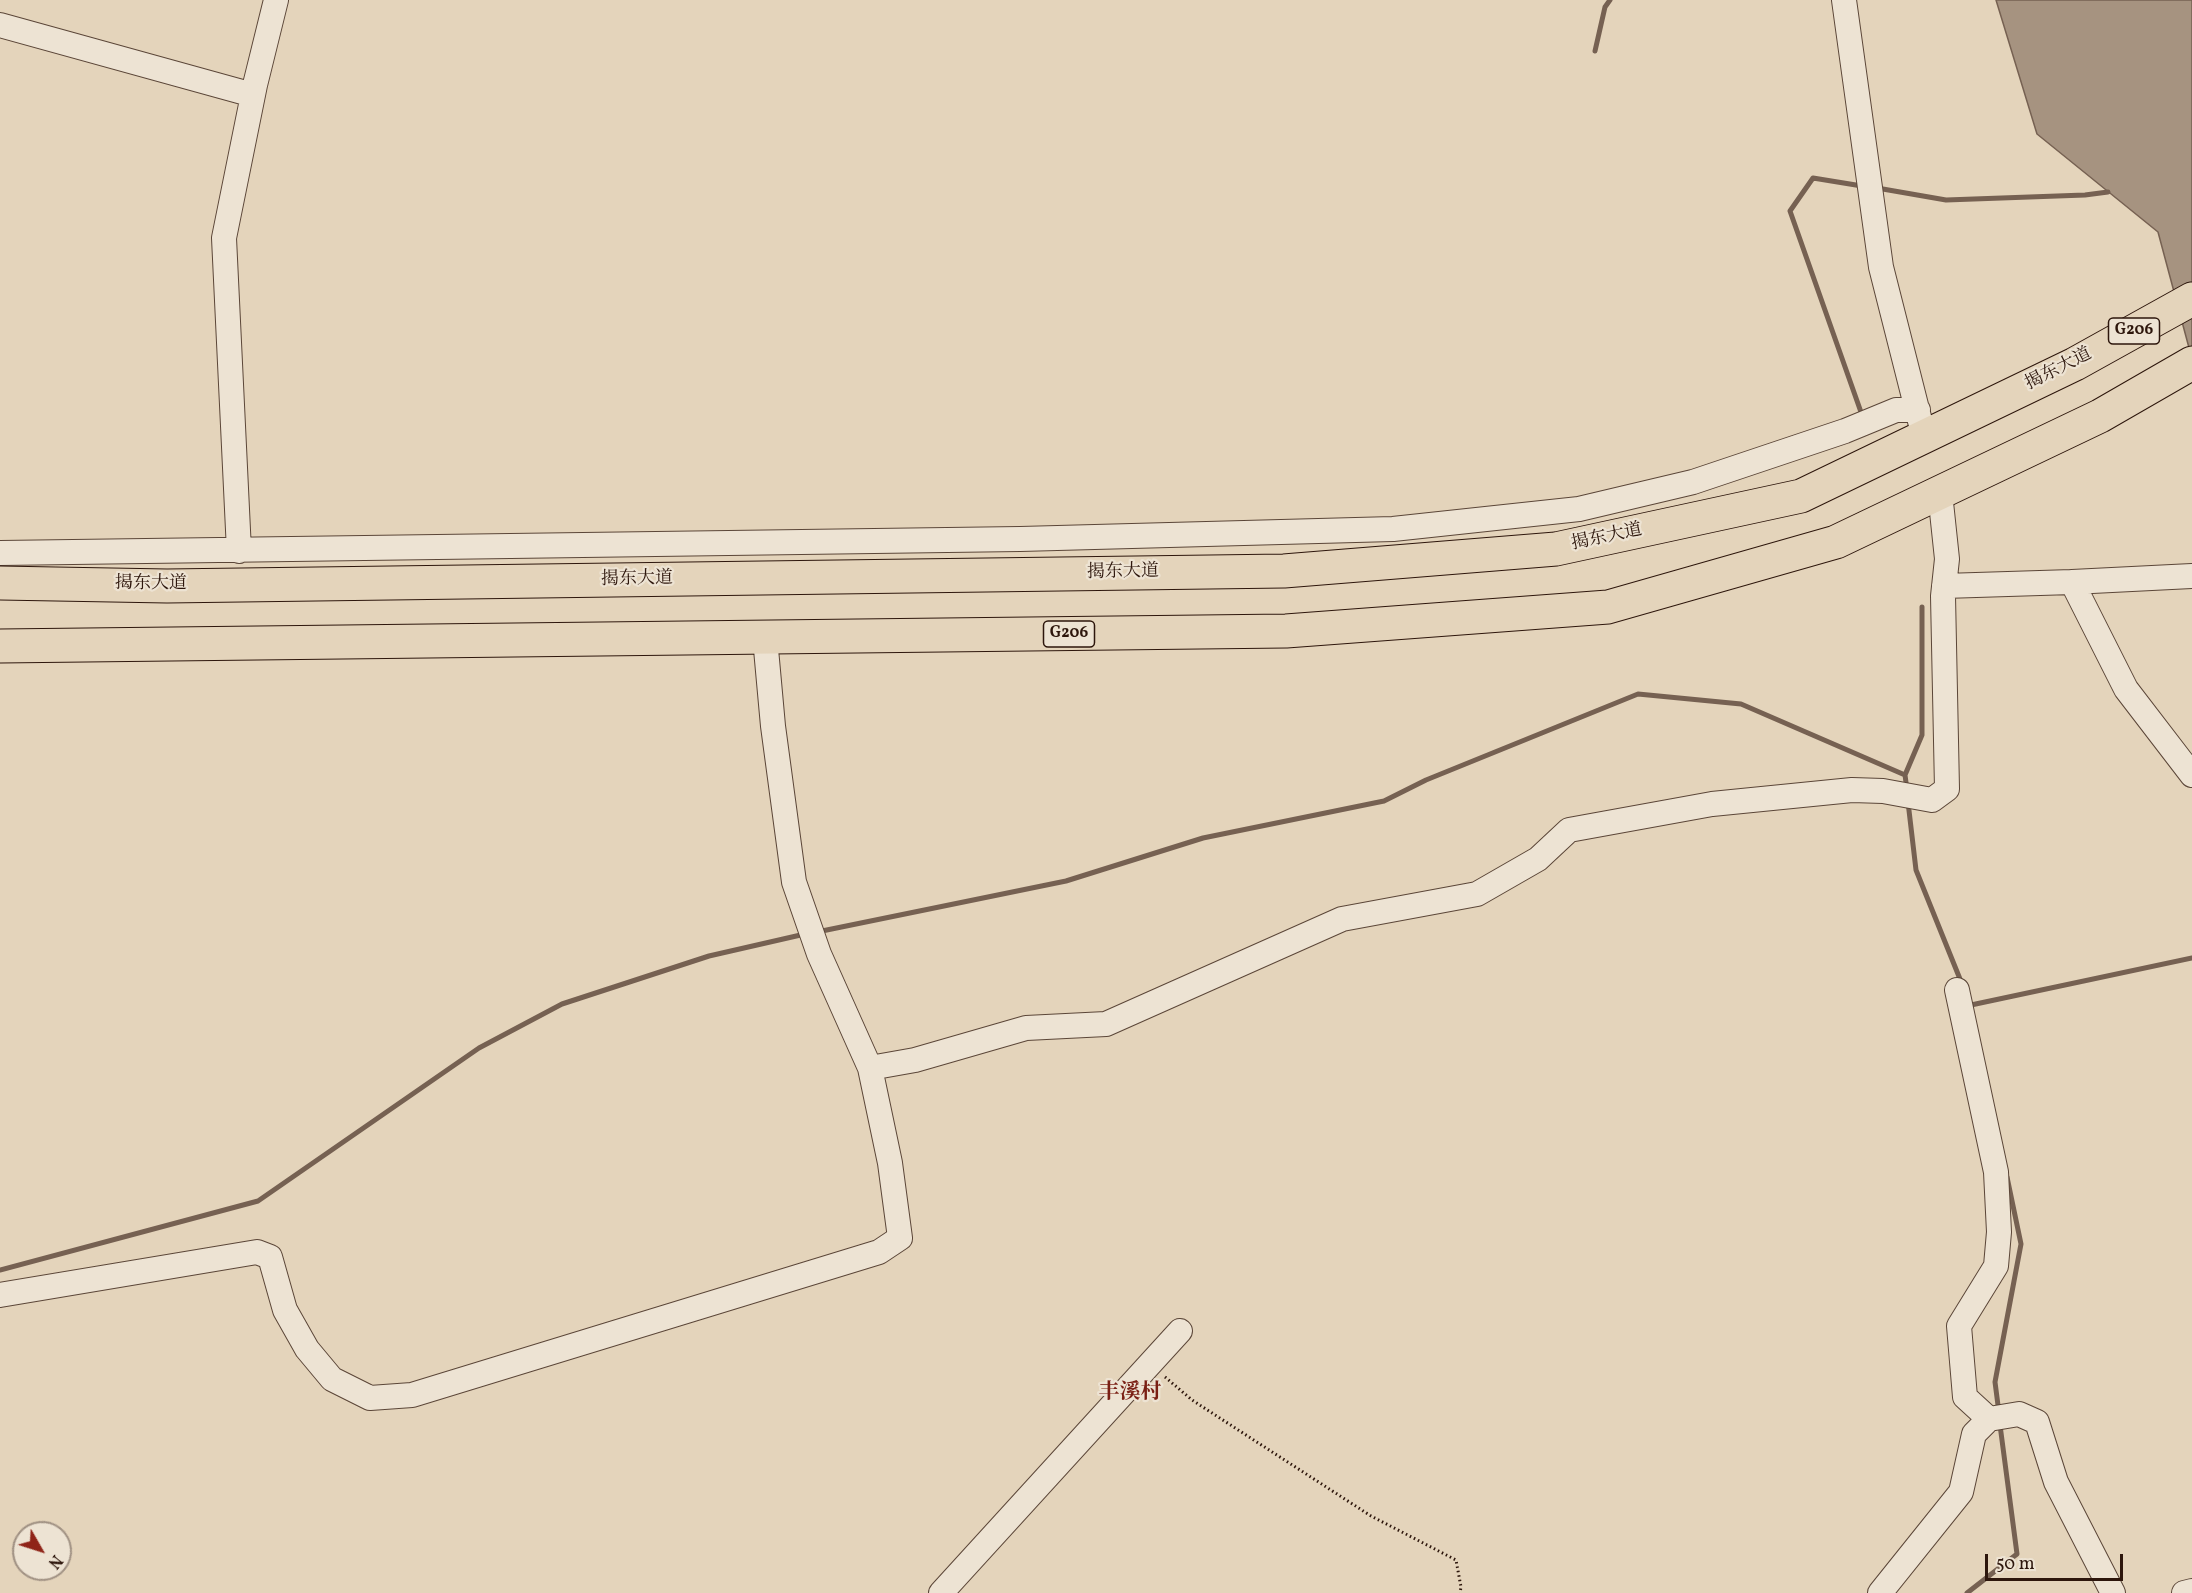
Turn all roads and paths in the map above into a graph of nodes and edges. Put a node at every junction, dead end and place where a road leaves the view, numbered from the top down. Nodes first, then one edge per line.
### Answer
1 (276, 0) edge
2 (1844, 0) edge
3 (0, 25) edge
4 (253, 95) junction
5 (2192, 299) edge
6 (2192, 363) edge
7 (1921, 423) junction
8 (1940, 493) junction
9 (239, 550) junction
10 (0, 553) edge
11 (2192, 576) edge
12 (2072, 582) junction
13 (0, 583) edge
14 (1944, 586) junction
15 (765, 638) junction
16 (0, 646) edge
17 (2192, 775) edge
18 (1957, 990) dead end
19 (870, 1068) junction
20 (0, 1295) edge
21 (1179, 1331) dead end
22 (1150, 1364) junction
23 (2000, 1417) junction
24 (2192, 1591) edge
25 (941, 1593) edge
26 (1460, 1593) edge
27 (1880, 1593) edge
28 (2113, 1593) edge
29 (2184, 1593) edge

1 - 4 street
2 - 7 street
3 - 4 street
4 - 9 street
5 - 7 highway, 揭东大道 / G206
6 - 8 highway, G206
7 - 9 street
7 - 13 highway, 揭东大道 / G206
8 - 14 street
8 - 15 highway, G206
9 - 10 street
11 - 12 street
12 - 14 street
12 - 17 street
14 - 19 street
15 - 16 highway, G206
15 - 19 street
18 - 23 street
19 - 20 street
21 - 22 street
22 - 25 street
22 - 26 path
23 - 27 street
23 - 28 street
24 - 29 street

